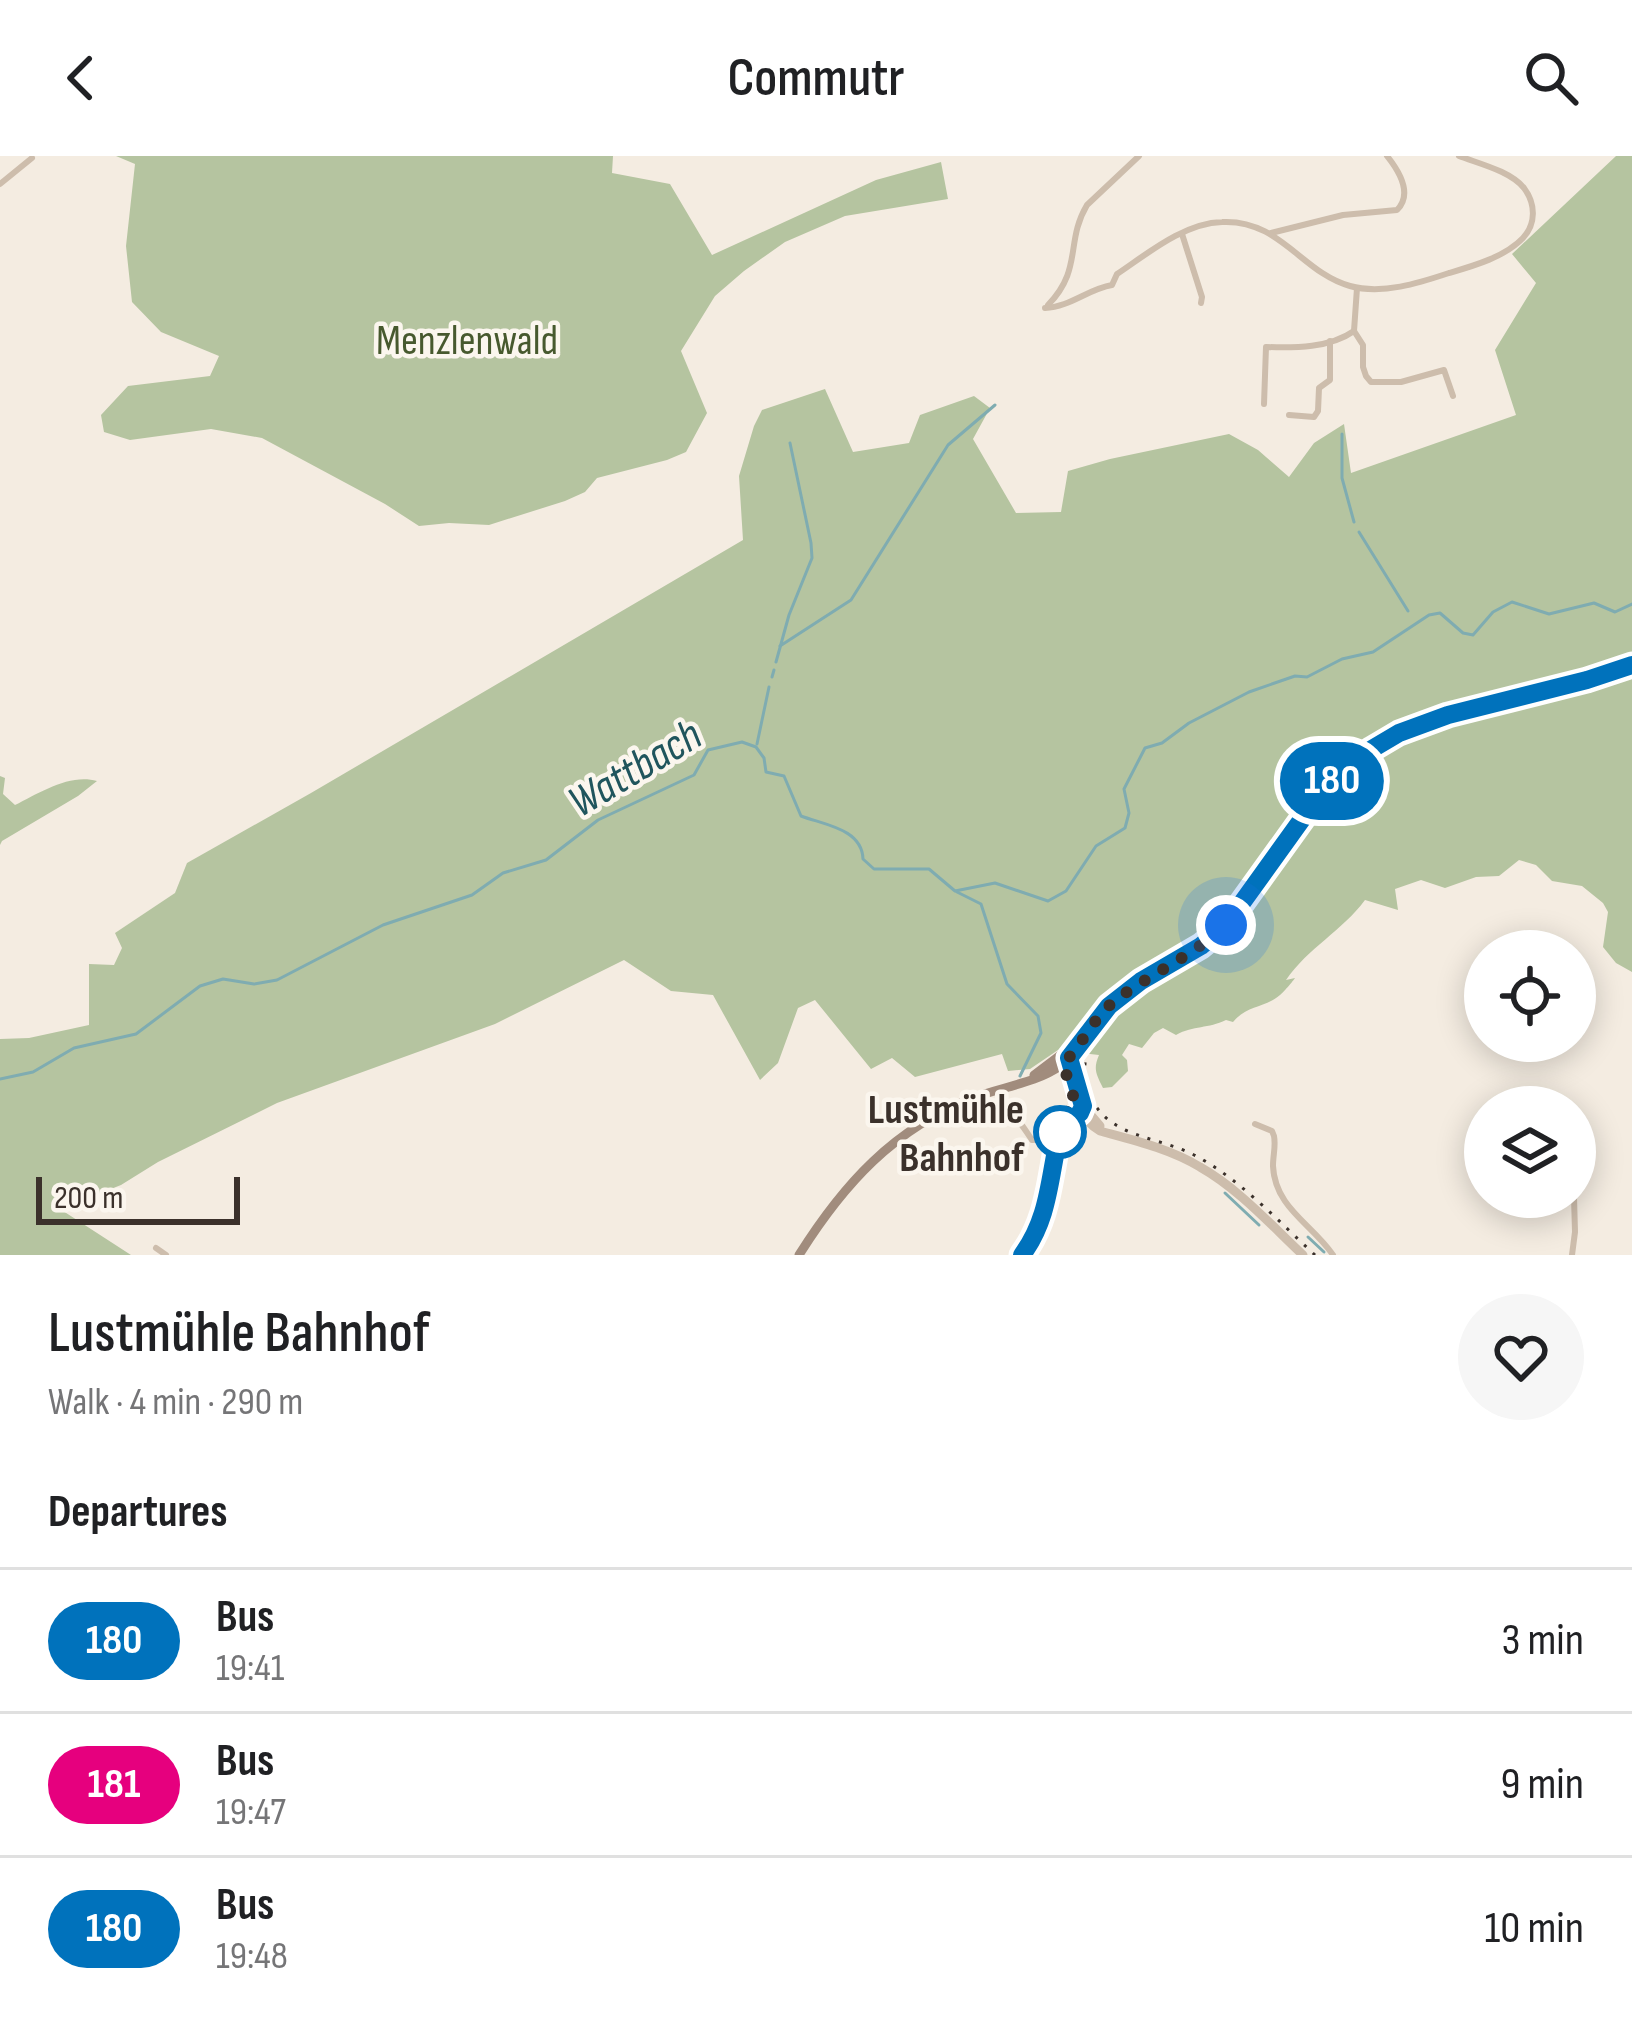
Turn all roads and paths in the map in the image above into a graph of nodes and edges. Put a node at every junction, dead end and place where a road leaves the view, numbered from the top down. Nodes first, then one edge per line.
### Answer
1 (1139, 156) edge
2 (1388, 156) edge
3 (1459, 156) edge
4 (32, 158) edge
5 (0, 184) edge
6 (1271, 233) junction
7 (1182, 234) junction
8 (1357, 288) junction
9 (1201, 303) dead end
10 (1354, 331) junction
11 (1330, 341) junction
12 (1453, 396) dead end
13 (1264, 404) dead end
14 (1289, 415) dead end
15 (1632, 665) edge
16 (1064, 1059) junction
17 (982, 1104) dead end
18 (1080, 1108) junction
19 (1255, 1124) dead end
20 (1058, 1139) junction
21 (1575, 1218) edge
22 (156, 1248) dead end
23 (166, 1255) edge
24 (799, 1255) edge
25 (1022, 1255) edge
26 (1303, 1255) edge
27 (1333, 1255) edge
28 (1572, 1255) edge

1 - 7 street
2 - 6 street
3 - 8 street
4 - 5 street
6 - 7 street
6 - 8 street
7 - 9 street
8 - 10 street
10 - 11 street
10 - 12 street
11 - 13 street
11 - 14 street
15 - 16 main road
16 - 18 street
16 - 24 main road
17 - 20 street
18 - 20 street
18 - 26 street
19 - 27 street
20 - 25 street
21 - 28 street
22 - 23 street

